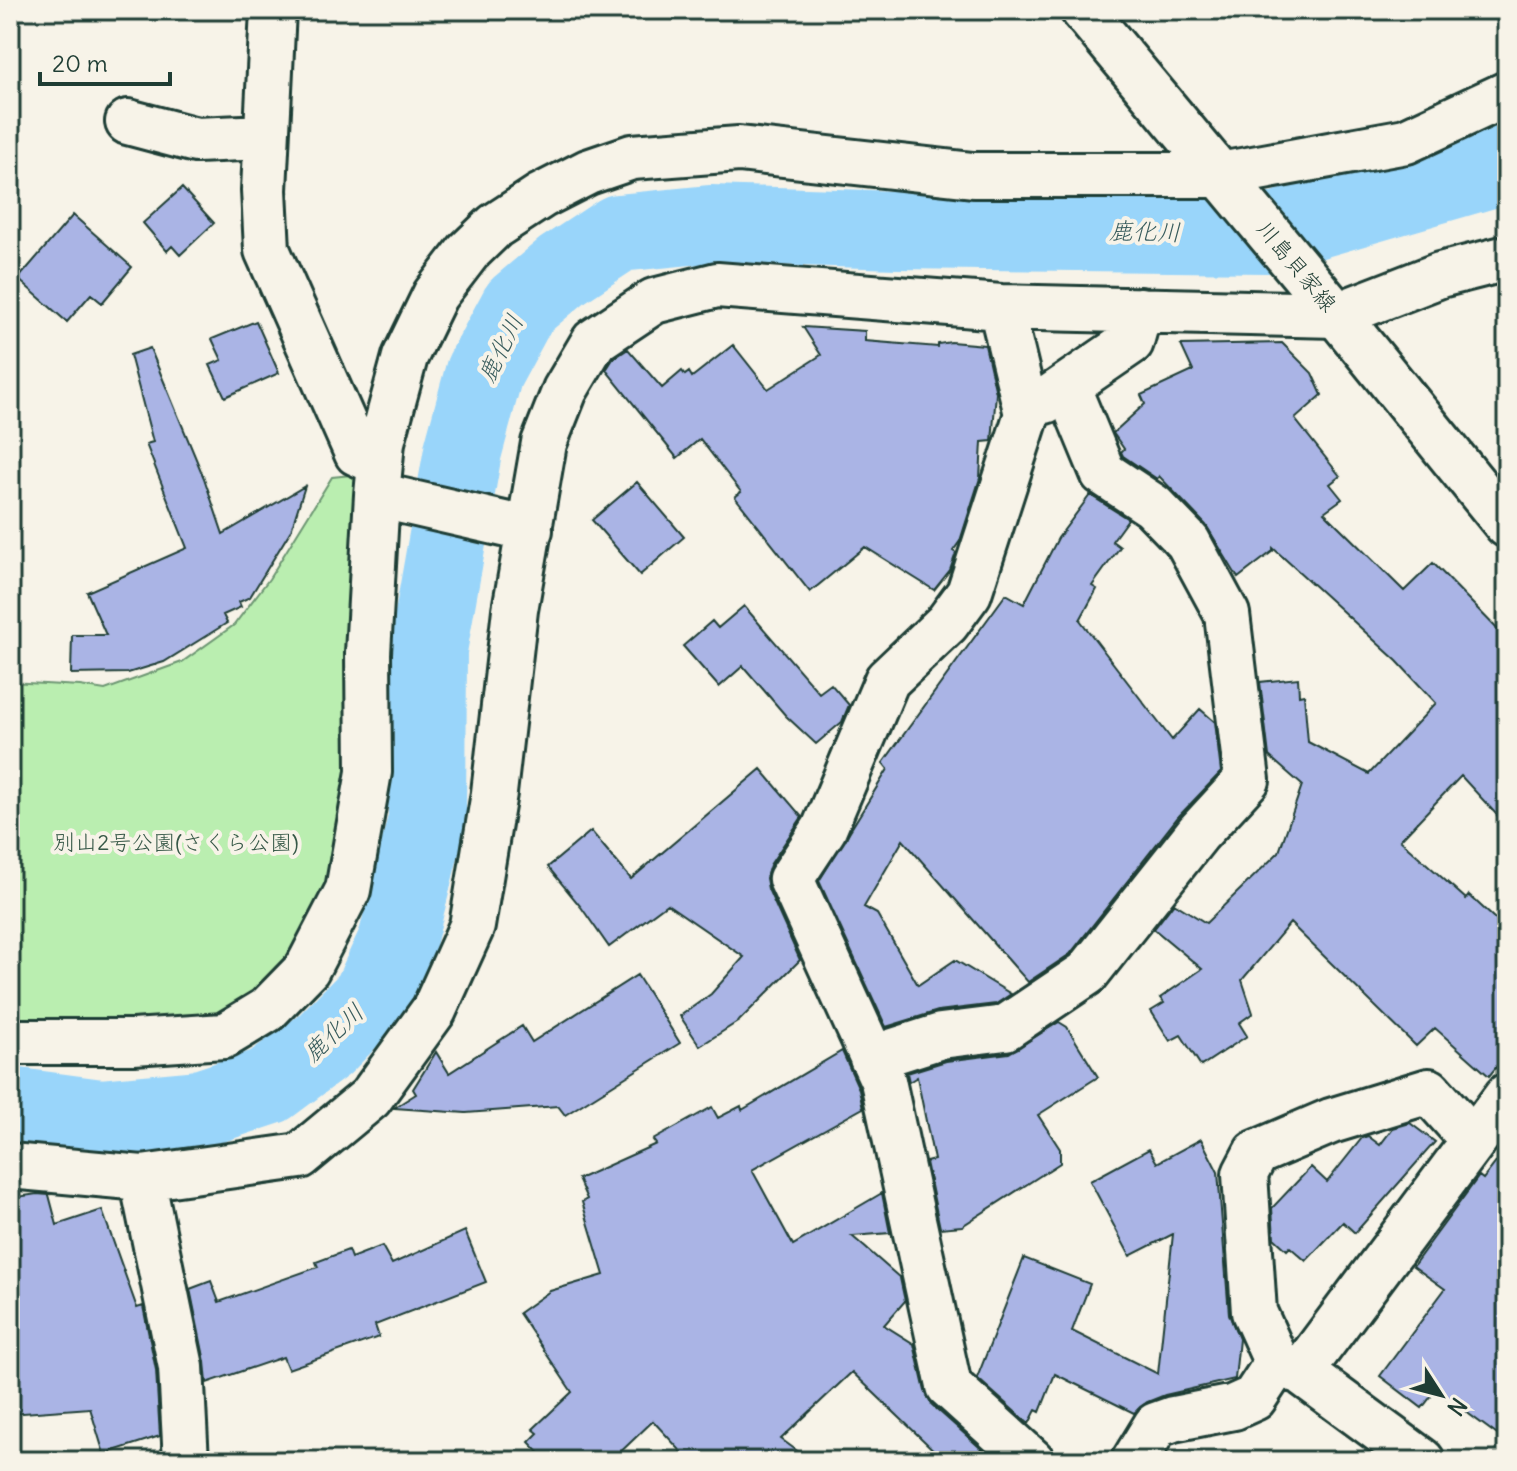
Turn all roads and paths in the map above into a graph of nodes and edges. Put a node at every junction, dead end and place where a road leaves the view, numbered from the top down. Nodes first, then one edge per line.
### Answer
1 (273, 10) edge
2 (1083, 10) edge
3 (1507, 94) edge
4 (128, 122) dead end
5 (266, 137) junction
6 (1220, 175) junction
7 (1507, 258) edge
8 (1001, 307) junction
9 (1140, 310) junction
10 (1337, 315) junction
11 (1067, 386) junction
12 (1027, 414) junction
13 (383, 485) junction
14 (1507, 525) edge
15 (516, 527) junction
16 (10, 1042) edge
17 (872, 1058) junction
18 (1507, 1096) edge
19 (1473, 1140) junction
20 (10, 1166) edge
21 (142, 1178) junction
22 (1289, 1368) junction
23 (186, 1461) edge
24 (1032, 1461) edge
25 (1134, 1461) edge
26 (1422, 1461) edge

1 - 5 street
2 - 6 street, 川島貝家線
3 - 6 street
4 - 5 street
5 - 13 street
6 - 10 street, 川島貝家線
6 - 13 street
7 - 10 street
8 - 9 street
8 - 12 street
8 - 15 street
9 - 10 street
9 - 11 street
10 - 14 street, 川島貝家線
11 - 12 street
11 - 17 street
12 - 17 street
13 - 15 street
13 - 16 street
15 - 21 street
17 - 24 street
18 - 19 street
19 - 22 street
19 - 22 street
20 - 21 street
21 - 23 street
22 - 25 street
22 - 26 street

